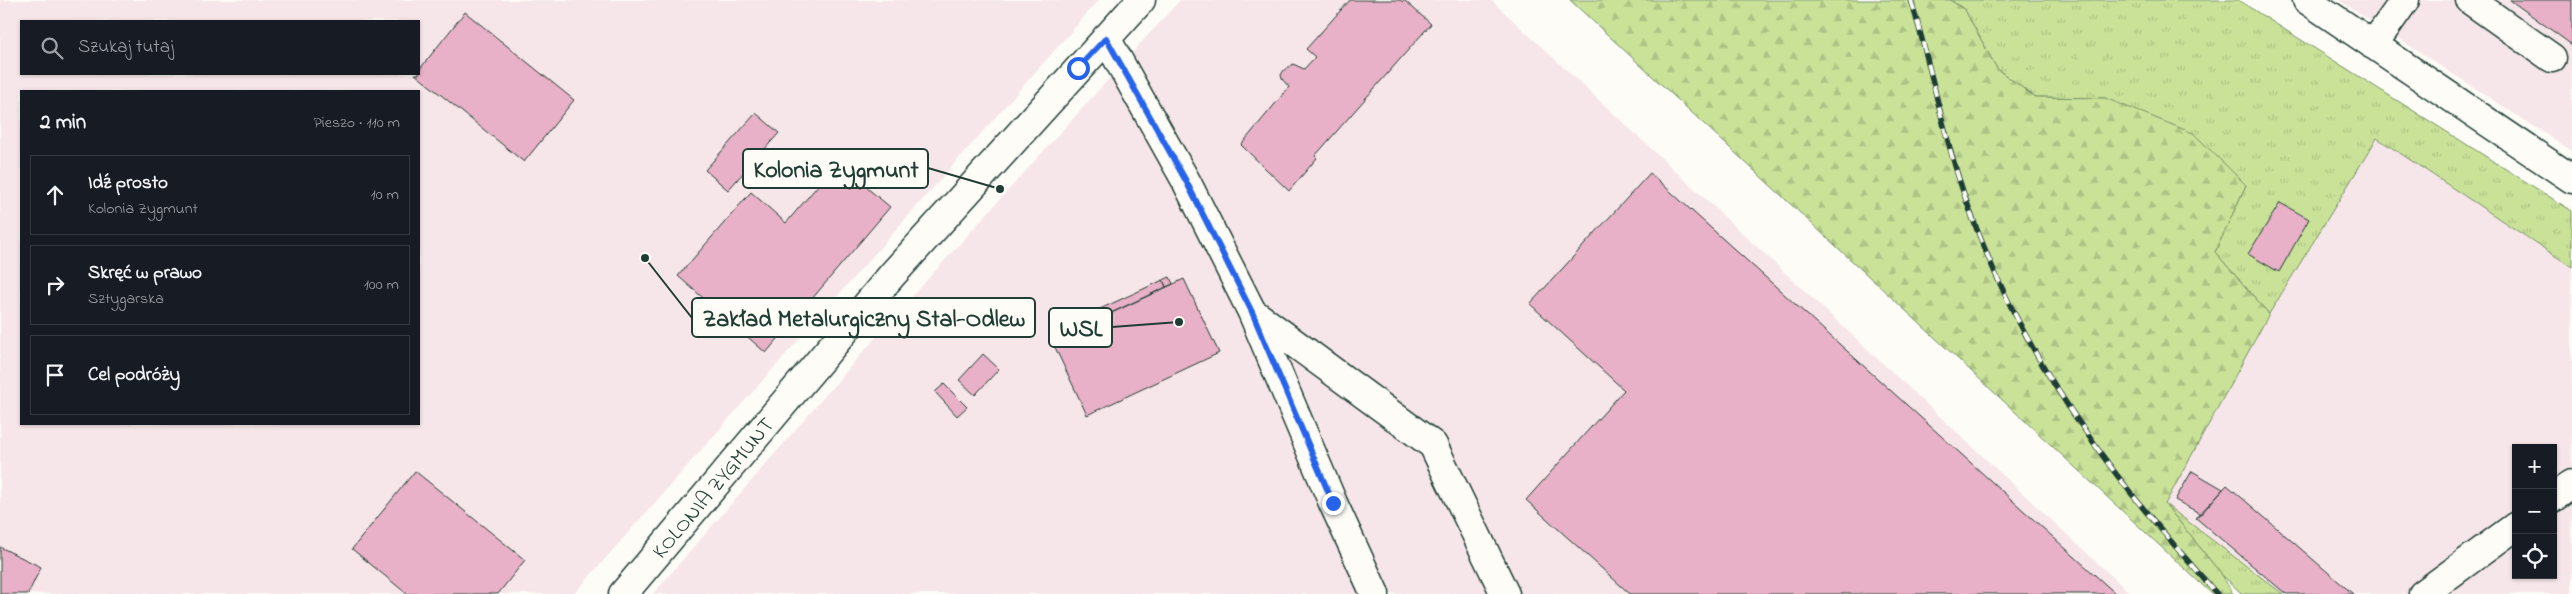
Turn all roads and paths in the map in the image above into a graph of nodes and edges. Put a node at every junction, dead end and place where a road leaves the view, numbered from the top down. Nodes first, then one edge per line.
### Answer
1 (1141, 0) edge
2 (2307, 0) edge
3 (2405, 0) edge
4 (2470, 0) edge
5 (1106, 38) junction
6 (2373, 45) junction
7 (2552, 58) dead end
8 (2572, 179) edge
9 (1252, 312) junction
10 (2572, 484) edge
11 (2557, 495) edge
12 (2512, 529) edge
13 (623, 594) edge
14 (1375, 594) edge
15 (1505, 594) edge
16 (2423, 594) edge

1 - 5 street, KOLONIA ZYGMUNT
2 - 6 street
3 - 6 street
4 - 7 street
5 - 9 street
5 - 13 street, KOLONIA ZYGMUNT
6 - 8 street
9 - 14 street
9 - 15 street
10 - 11 street
12 - 16 street

